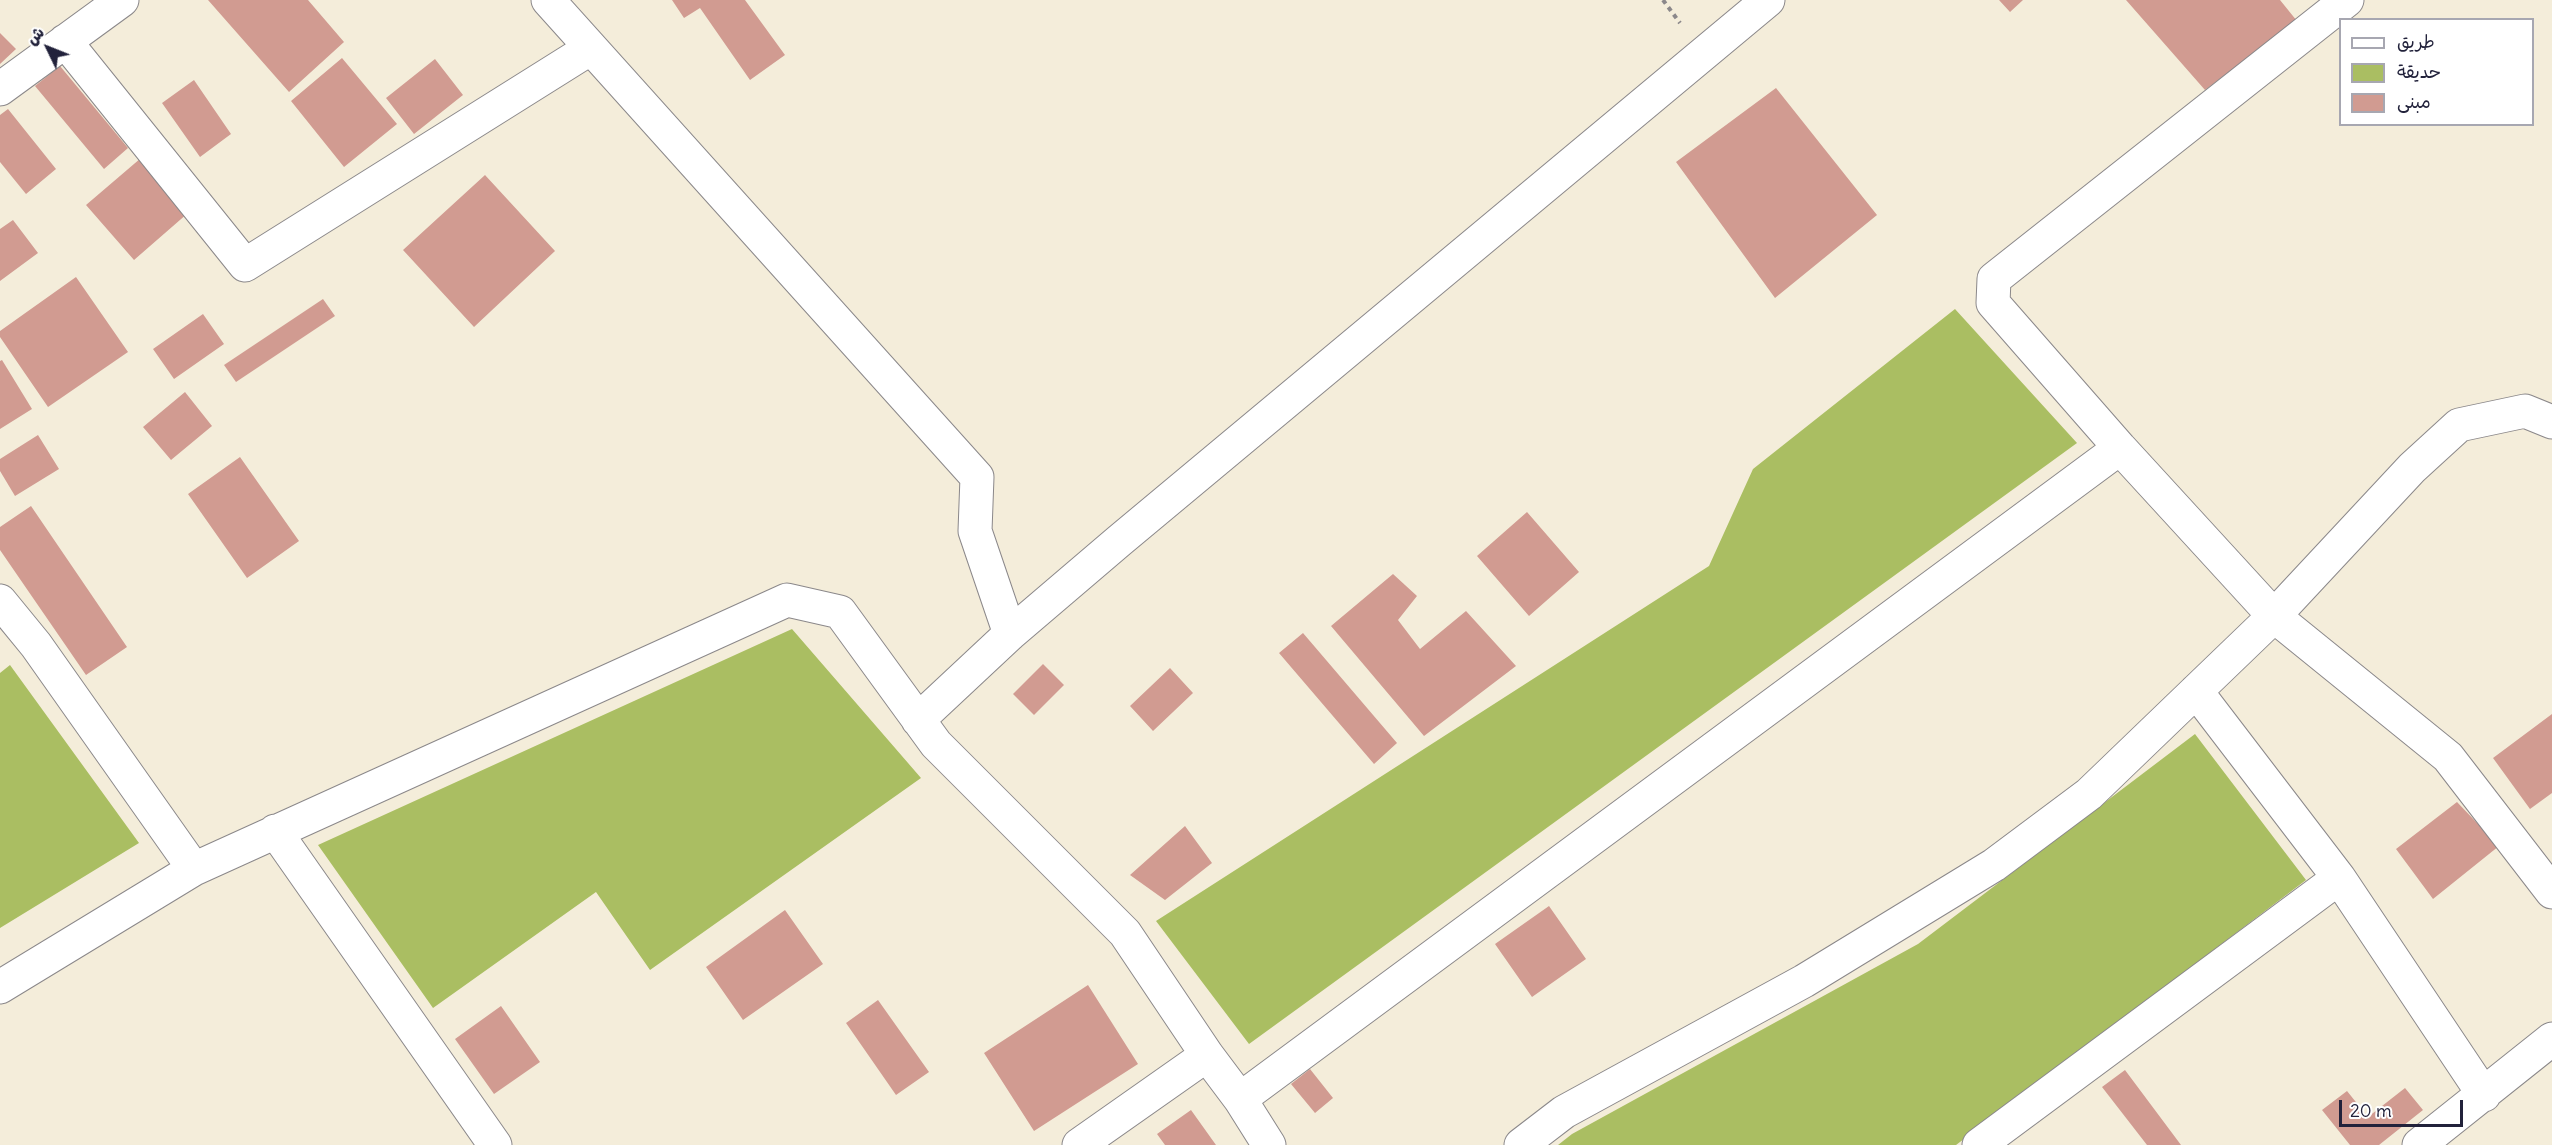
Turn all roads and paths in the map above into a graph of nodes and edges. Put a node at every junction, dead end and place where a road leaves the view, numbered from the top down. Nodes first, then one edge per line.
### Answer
1 (122, 0) edge
2 (548, 0) edge
3 (1768, 0) edge
4 (2347, 0) edge
5 (64, 41) junction
6 (591, 48) junction
7 (0, 89) edge
8 (2552, 422) edge
9 (2120, 448) junction
10 (0, 601) edge
11 (2274, 616) junction
12 (1011, 634) junction
13 (2196, 691) junction
14 (918, 720) junction
15 (275, 831) junction
16 (195, 869) junction
17 (2339, 878) junction
18 (2552, 892) edge
19 (0, 987) edge
20 (2552, 1038) edge
21 (1207, 1055) junction
22 (2484, 1095) junction
23 (1240, 1099) junction
24 (495, 1145) edge
25 (1079, 1145) edge
26 (1269, 1145) edge
27 (1521, 1145) edge
28 (1980, 1145) edge
29 (2419, 1145) edge

1 - 5 street
2 - 6 street
3 - 12 street
4 - 9 street
5 - 6 street
5 - 7 street
6 - 12 street
8 - 11 street
9 - 11 street
9 - 23 street
10 - 16 street
11 - 13 street
11 - 18 street
12 - 14 street
13 - 17 street
13 - 27 street
14 - 15 street
14 - 21 street
15 - 16 street
15 - 24 street
16 - 19 street
17 - 22 street
17 - 28 street
20 - 22 street
21 - 23 street
21 - 25 street
22 - 29 street
23 - 26 street

